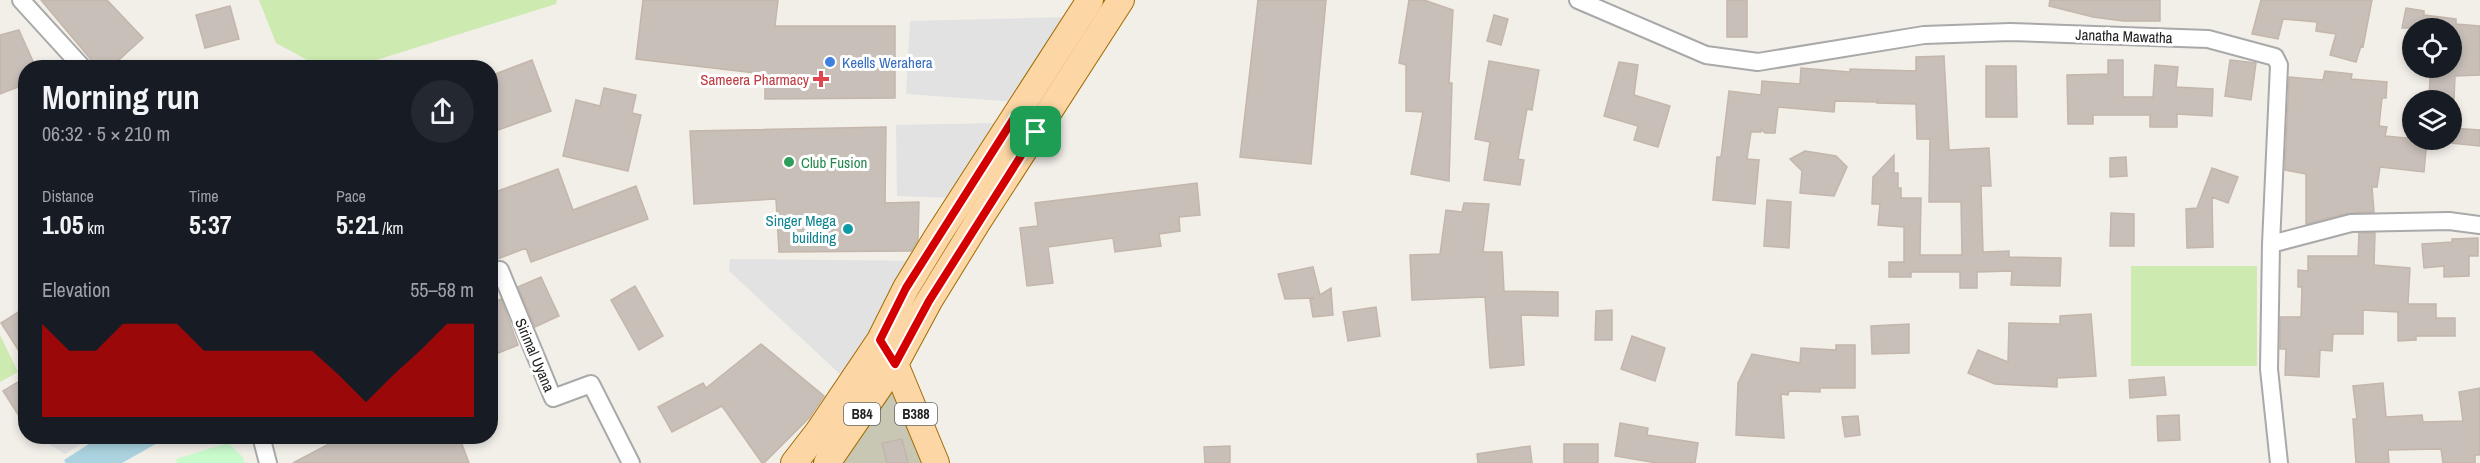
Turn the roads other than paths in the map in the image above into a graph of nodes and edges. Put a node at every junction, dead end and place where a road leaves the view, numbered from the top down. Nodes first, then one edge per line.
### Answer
1 (21, 0) edge
2 (1090, 0) edge
3 (1121, 0) edge
4 (1578, 0) edge
5 (76, 60) edge
6 (1014, 118) junction
7 (1036, 132) junction
8 (2480, 225) edge
9 (2271, 244) junction
10 (498, 271) edge
11 (880, 340) junction
12 (895, 364) junction
13 (263, 444) edge
14 (268, 463) edge
15 (631, 463) edge
16 (794, 463) edge
17 (827, 463) edge
18 (936, 463) edge
19 (2279, 463) edge

1 - 5 street
2 - 6 main road, B84
3 - 7 main road, B84
4 - 9 street, Janatha Mawatha
6 - 7 main road
6 - 11 main road, B84
7 - 12 main road, B84
8 - 9 street
9 - 19 street, Janatha Mawatha
10 - 15 street, Sirimal Uyana
11 - 12 main road
11 - 16 main road, B84
12 - 17 main road, B84
12 - 18 main road, B388
13 - 14 street

